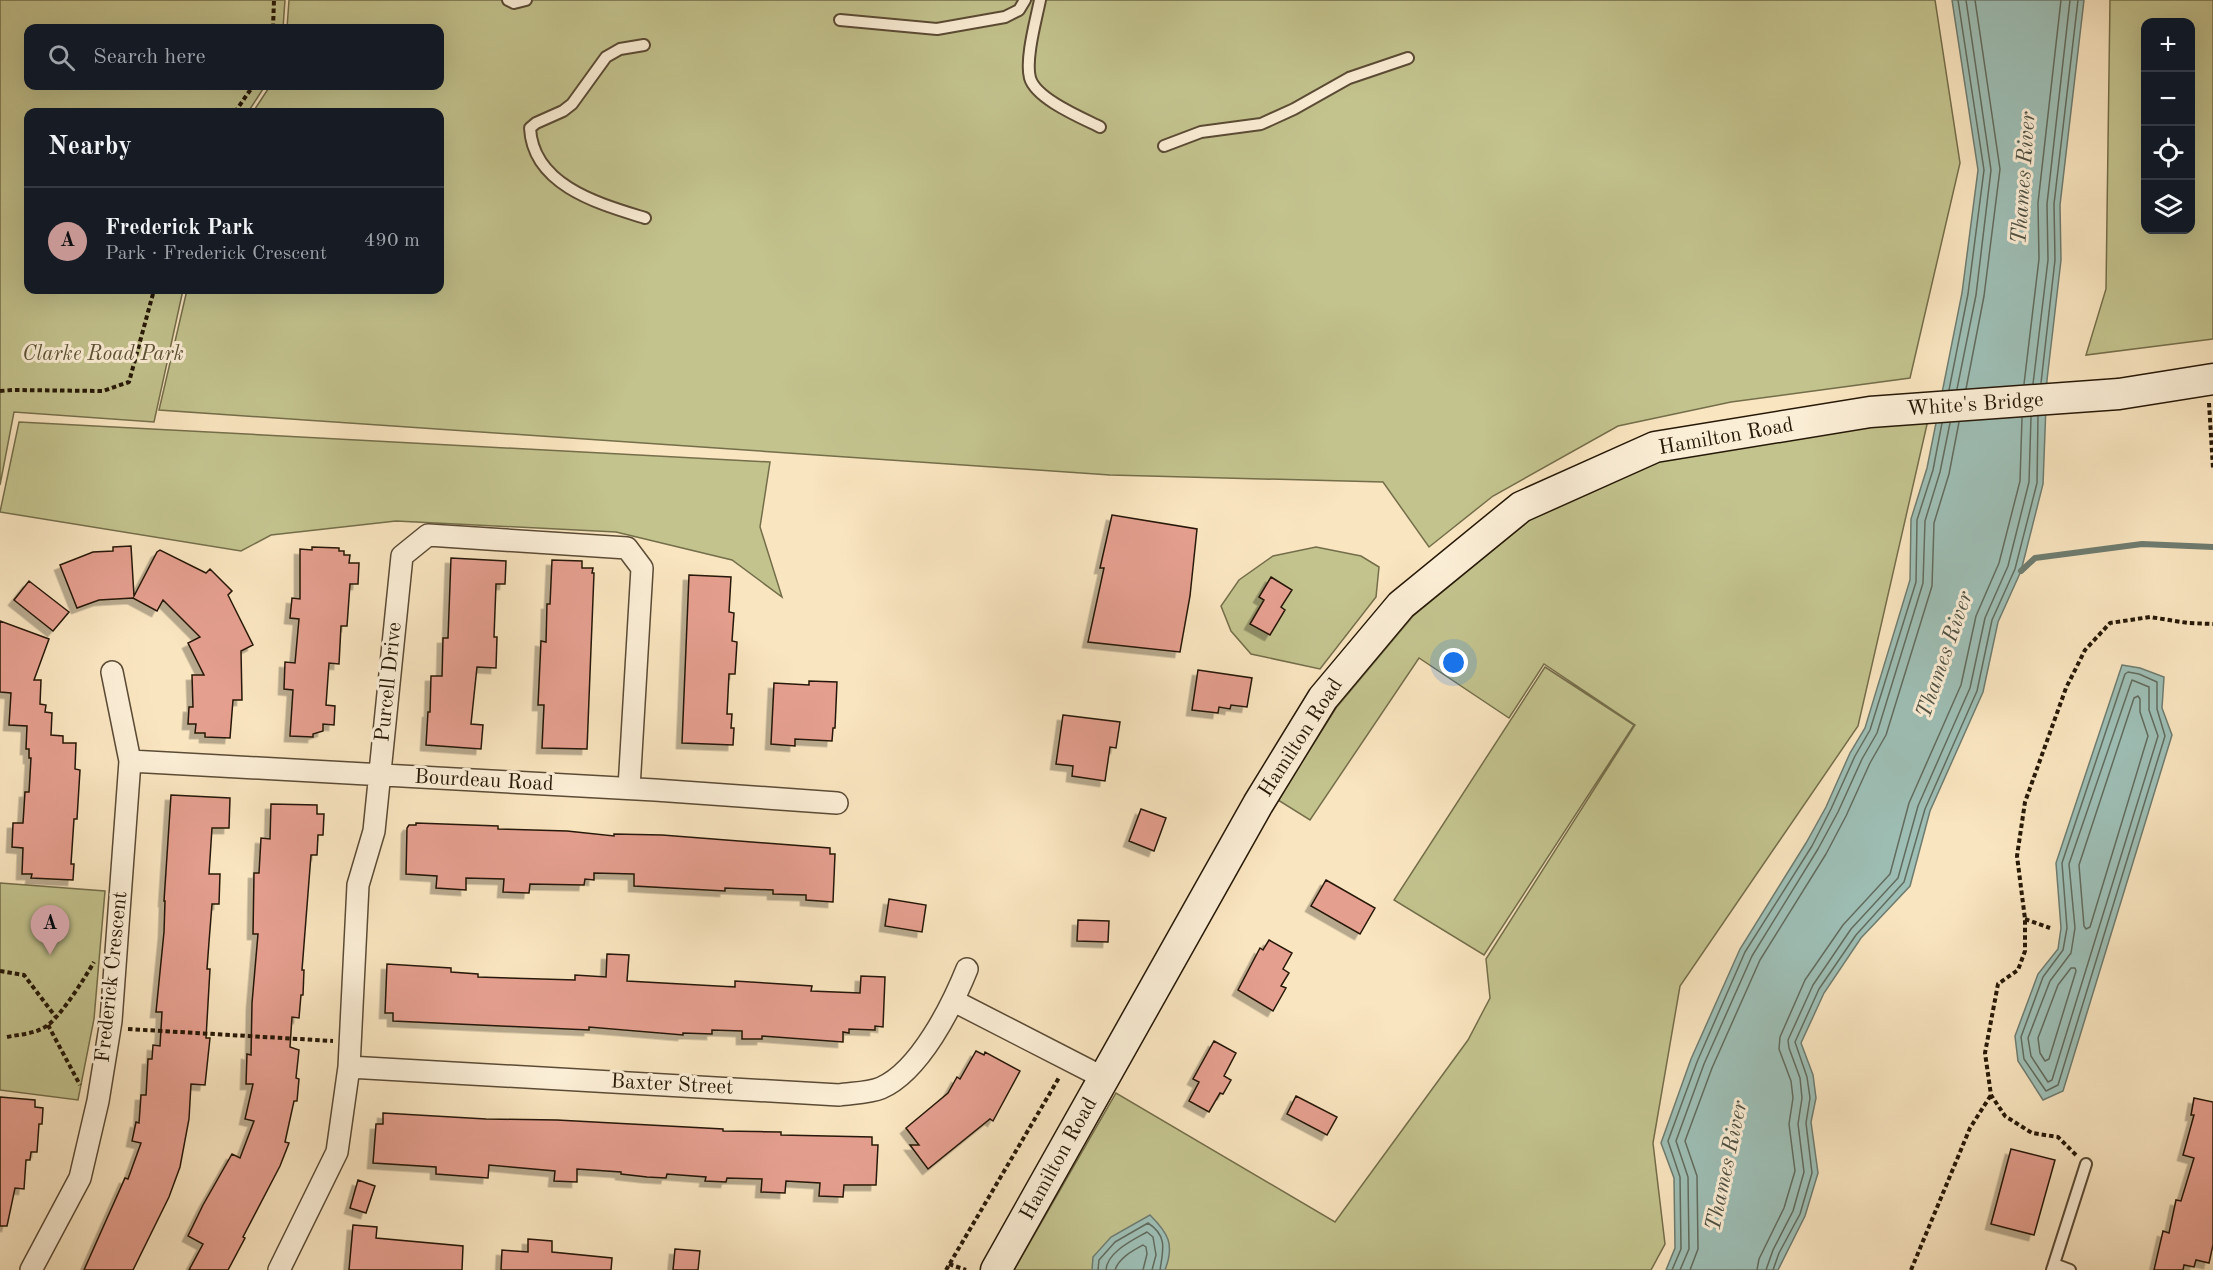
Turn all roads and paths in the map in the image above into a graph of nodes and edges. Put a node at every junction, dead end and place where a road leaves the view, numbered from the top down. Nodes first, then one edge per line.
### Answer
1 (274, 0) edge
2 (508, 0) edge
3 (526, 0) edge
4 (1026, 0) edge
5 (1040, 0) edge
6 (840, 20) dead end
7 (273, 24) edge
8 (644, 45) dead end
9 (1408, 58) dead end
10 (250, 90) edge
11 (238, 108) edge
12 (1100, 127) dead end
13 (1164, 146) dead end
14 (645, 218) dead end
15 (153, 294) edge
16 (2210, 380) edge
17 (0, 392) edge
18 (1870, 412) joint
19 (2213, 468) edge
20 (2213, 624) edge
21 (112, 672) dead end
22 (130, 760) junction
23 (380, 776) junction
24 (630, 789) junction
25 (837, 803) dead end
26 (2025, 919) junction
27 (2050, 928) dead end
28 (94, 962) dead end
29 (967, 969) dead end
30 (0, 971) edge
31 (954, 1001) junction
32 (55, 1016) junction
33 (48, 1024) junction
34 (110, 1028) junction
35 (7, 1036) dead end
36 (350, 1041) junction
37 (1069, 1060) junction
38 (349, 1067) junction
39 (1104, 1078) junction
40 (80, 1086) dead end
41 (1991, 1095) junction
42 (2085, 1164) joint
43 (949, 1264) junction
44 (2053, 1267) edge
45 (31, 1270) edge
46 (279, 1270) edge
47 (946, 1270) edge
48 (966, 1270) edge
49 (996, 1270) edge
50 (1911, 1270) edge
51 (2070, 1270) edge

1 - 7 path
2 - 3 lane
4 - 6 lane
5 - 12 lane
8 - 14 lane
9 - 13 lane
10 - 11 path
15 - 17 path
16 - 18 main road, White's Bridge
16 - 19 path
18 - 39 main road, Hamilton Road
20 - 26 path
21 - 22 street, Frederick Crescent
22 - 23 street, Bourdeau Road
22 - 34 street, Frederick Crescent
23 - 24 street, Bourdeau Road
23 - 24 street, Purcell Drive
23 - 36 street, Purcell Drive
24 - 25 street, Bourdeau Road
26 - 27 path
26 - 41 path
28 - 32 path
29 - 31 street, Baxter Street
30 - 32 path
31 - 37 street
31 - 38 street, Baxter Street
32 - 33 path
33 - 35 path
33 - 40 path
34 - 36 path
34 - 45 street, Frederick Crescent
36 - 38 street, Purcell Drive
37 - 39 street
37 - 43 path
38 - 46 street, Purcell Drive
39 - 49 main road, Hamilton Road
41 - 42 path
41 - 50 path
42 - 44 lane
43 - 47 path
43 - 48 path
44 - 51 lane

